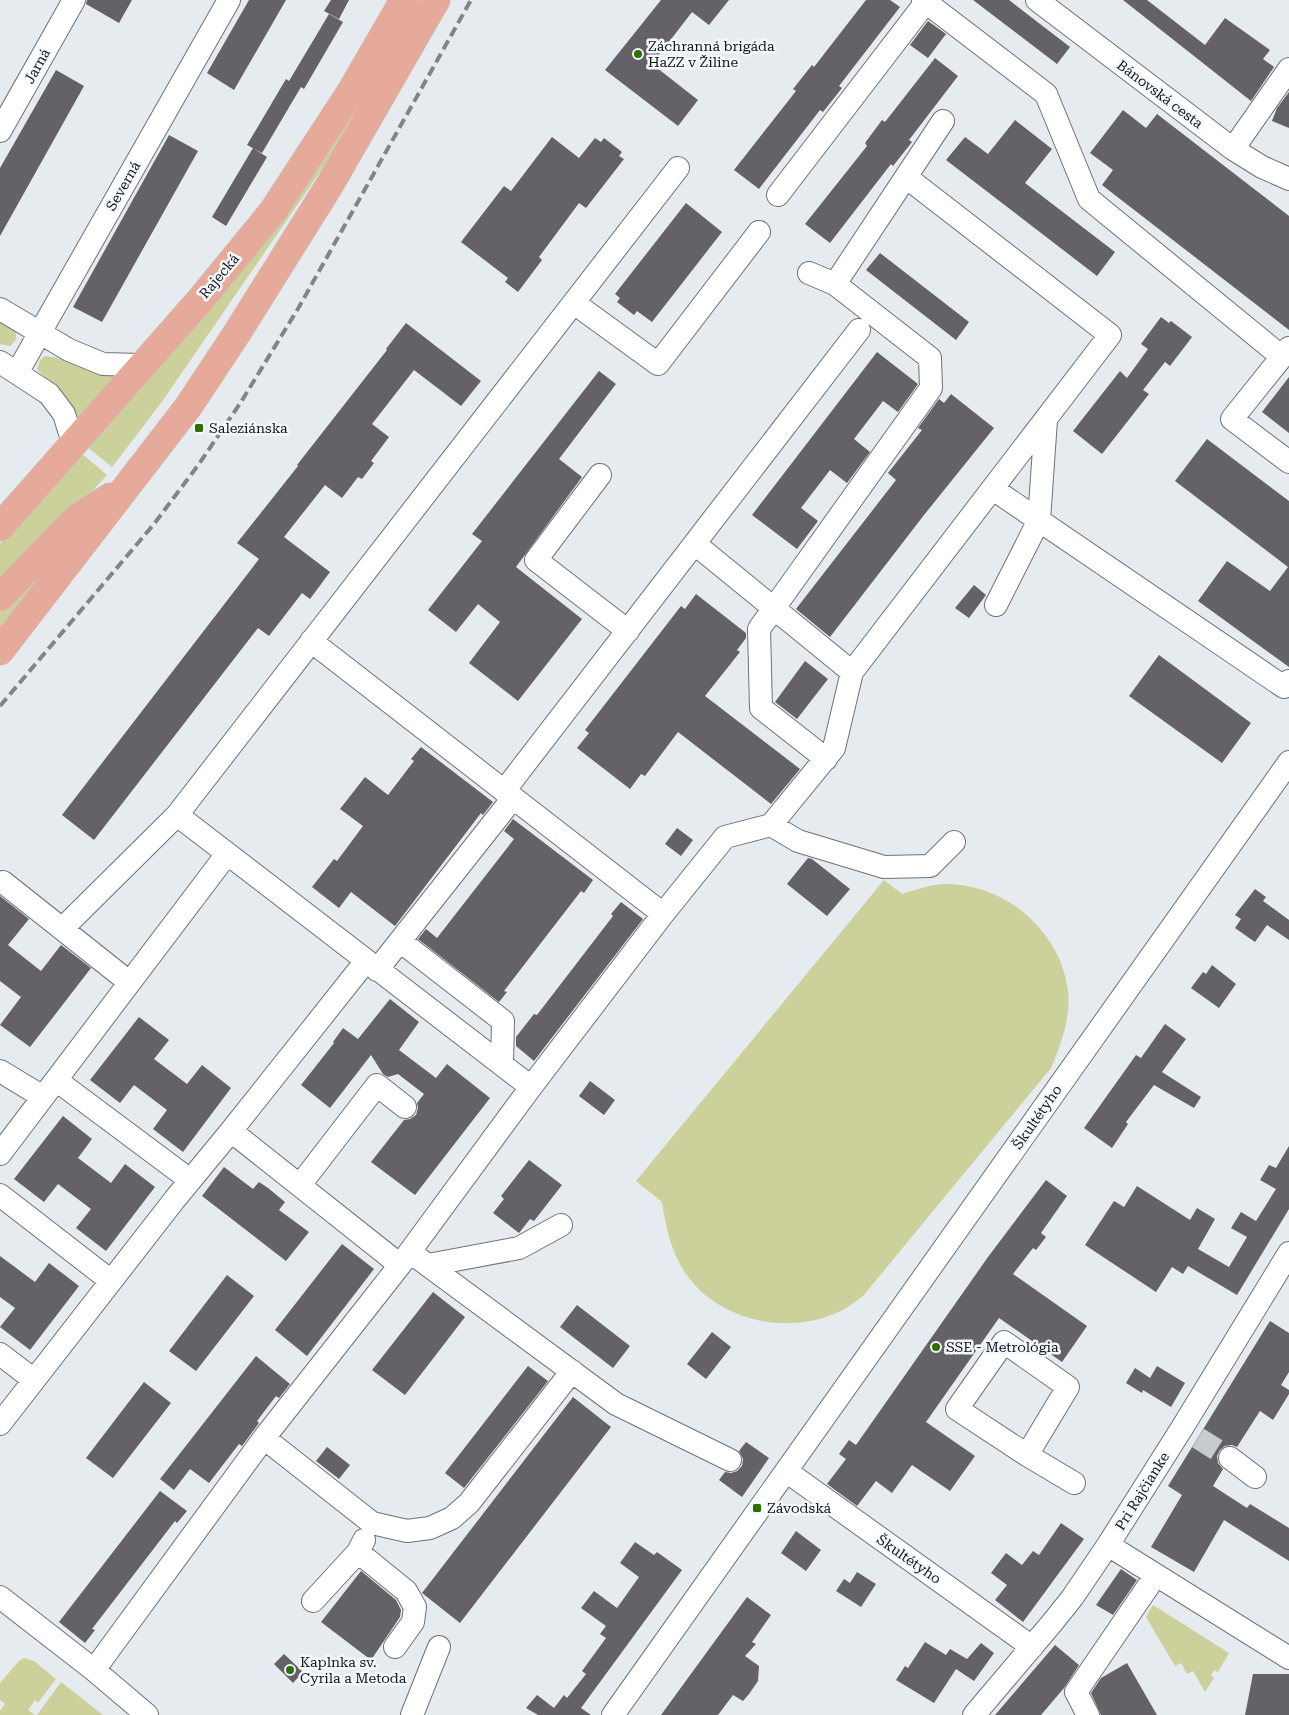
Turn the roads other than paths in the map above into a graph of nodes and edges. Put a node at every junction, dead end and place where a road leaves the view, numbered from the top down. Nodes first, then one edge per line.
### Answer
1 (74, 0) edge
2 (229, 0) edge
3 (404, 0) edge
4 (436, 0) edge
5 (1037, 0) edge
6 (924, 1) edge
7 (1289, 70) edge
8 (943, 121) dead end
9 (0, 132) edge
10 (1233, 149) junction
11 (1262, 167) junction
12 (678, 168) dead end
13 (906, 177) junction
14 (1289, 179) edge
15 (1289, 192) edge
16 (778, 194) dead end
17 (759, 232) dead end
18 (809, 273) dead end
19 (836, 284) junction
20 (574, 302) junction
21 (0, 309) edge
22 (859, 330) dead end
23 (40, 332) junction
24 (1285, 352) edge
25 (5, 365) edge
26 (141, 365) junction
27 (1046, 420) junction
28 (73, 443) junction
29 (1289, 462) edge
30 (600, 476) dead end
31 (128, 485) junction
32 (993, 489) junction
33 (1039, 520) junction
34 (0, 527) edge
35 (695, 544) junction
36 (0, 597) edge
37 (996, 605) dead end
38 (774, 608) junction
39 (628, 631) junction
40 (311, 641) junction
41 (0, 651) edge
42 (852, 672) junction
43 (1289, 681) edge
44 (826, 758) junction
45 (1289, 762) edge
46 (508, 794) junction
47 (177, 815) junction
48 (771, 825) junction
49 (954, 842) dead end
50 (227, 854) junction
51 (3, 882) dead end
52 (663, 914) junction
53 (63, 928) junction
54 (400, 941) junction
55 (372, 965) junction
56 (129, 982) junction
57 (502, 1064) junction
58 (0, 1071) edge
59 (531, 1087) junction
60 (50, 1088) junction
61 (405, 1106) dead end
62 (231, 1131) junction
63 (0, 1154) edge
64 (190, 1180) junction
65 (300, 1185) junction
66 (0, 1195) edge
67 (561, 1225) dead end
68 (1289, 1253) edge
69 (413, 1261) junction
70 (111, 1281) junction
71 (0, 1354) edge
72 (572, 1371) junction
73 (34, 1380) junction
74 (0, 1424) edge
75 (264, 1438) junction
76 (1026, 1455) junction
77 (1230, 1458) tunnel mouth
78 (730, 1460) dead end
79 (786, 1471) junction
80 (1255, 1477) dead end
81 (1074, 1482) dead end
82 (372, 1523) junction
83 (1108, 1545) junction
84 (358, 1552) junction
85 (1156, 1574) junction
86 (0, 1597) edge
87 (313, 1600) dead end
88 (394, 1647) dead end
89 (439, 1647) dead end
90 (1032, 1647) junction
91 (1289, 1658) edge
92 (94, 1670) junction
93 (147, 1715) edge
94 (412, 1715) edge
95 (612, 1715) edge
96 (974, 1715) edge
97 (1088, 1715) edge

1 - 9 street, Jarná
2 - 23 street, Severná
3 - 26 main road, Rajecká
4 - 31 main road
5 - 10 street, Bánovská cesta
6 - 16 street
6 - 24 street
7 - 10 street
8 - 13 street
10 - 11 street, Bánovská cesta
11 - 14 street, Bánovská cesta
11 - 15 street
12 - 20 street
13 - 19 street
13 - 27 street
17 - 20 street
18 - 19 street
19 - 38 street
20 - 40 street
21 - 23 street
22 - 35 street
23 - 25 street, Severná
23 - 26 street
24 - 29 street
25 - 28 street
26 - 28 main road, Rajecká
27 - 32 street
27 - 33 street
28 - 34 main road, Rajecká
30 - 39 street
31 - 36 main road
31 - 41 main road
32 - 33 street
32 - 42 street
33 - 37 street
33 - 43 street
35 - 38 street
35 - 39 street
38 - 42 street
38 - 44 street
39 - 46 street
40 - 46 street
40 - 47 street
42 - 44 street
44 - 48 street
45 - 79 street, Škultétyho
46 - 52 street
46 - 54 street
47 - 50 street
47 - 53 street
48 - 49 street
48 - 52 street
50 - 55 street
50 - 56 street
51 - 53 street
52 - 59 street
53 - 56 street
54 - 55 street
54 - 57 street
55 - 57 street
55 - 62 street
56 - 60 street
57 - 59 street
58 - 60 street
59 - 69 street
60 - 63 street
60 - 64 street
61 - 65 street
62 - 64 street
62 - 65 street
64 - 70 street
65 - 69 street
66 - 70 street
67 - 69 street
68 - 83 street, Pri Rajčianke
69 - 72 street
69 - 75 street
70 - 73 street
71 - 73 street
72 - 78 street
72 - 82 street
73 - 74 street
75 - 82 street
75 - 92 street
76 - 76 street
76 - 81 street
77 - 80 street
79 - 90 street, Škultétyho
79 - 95 street, Škultétyho
82 - 84 street
83 - 85 street
83 - 90 street, Pri Rajčianke
84 - 87 street
84 - 88 street
85 - 91 street
85 - 97 street
86 - 92 street
89 - 94 street
90 - 96 street, Pri Rajčianke
92 - 93 street

